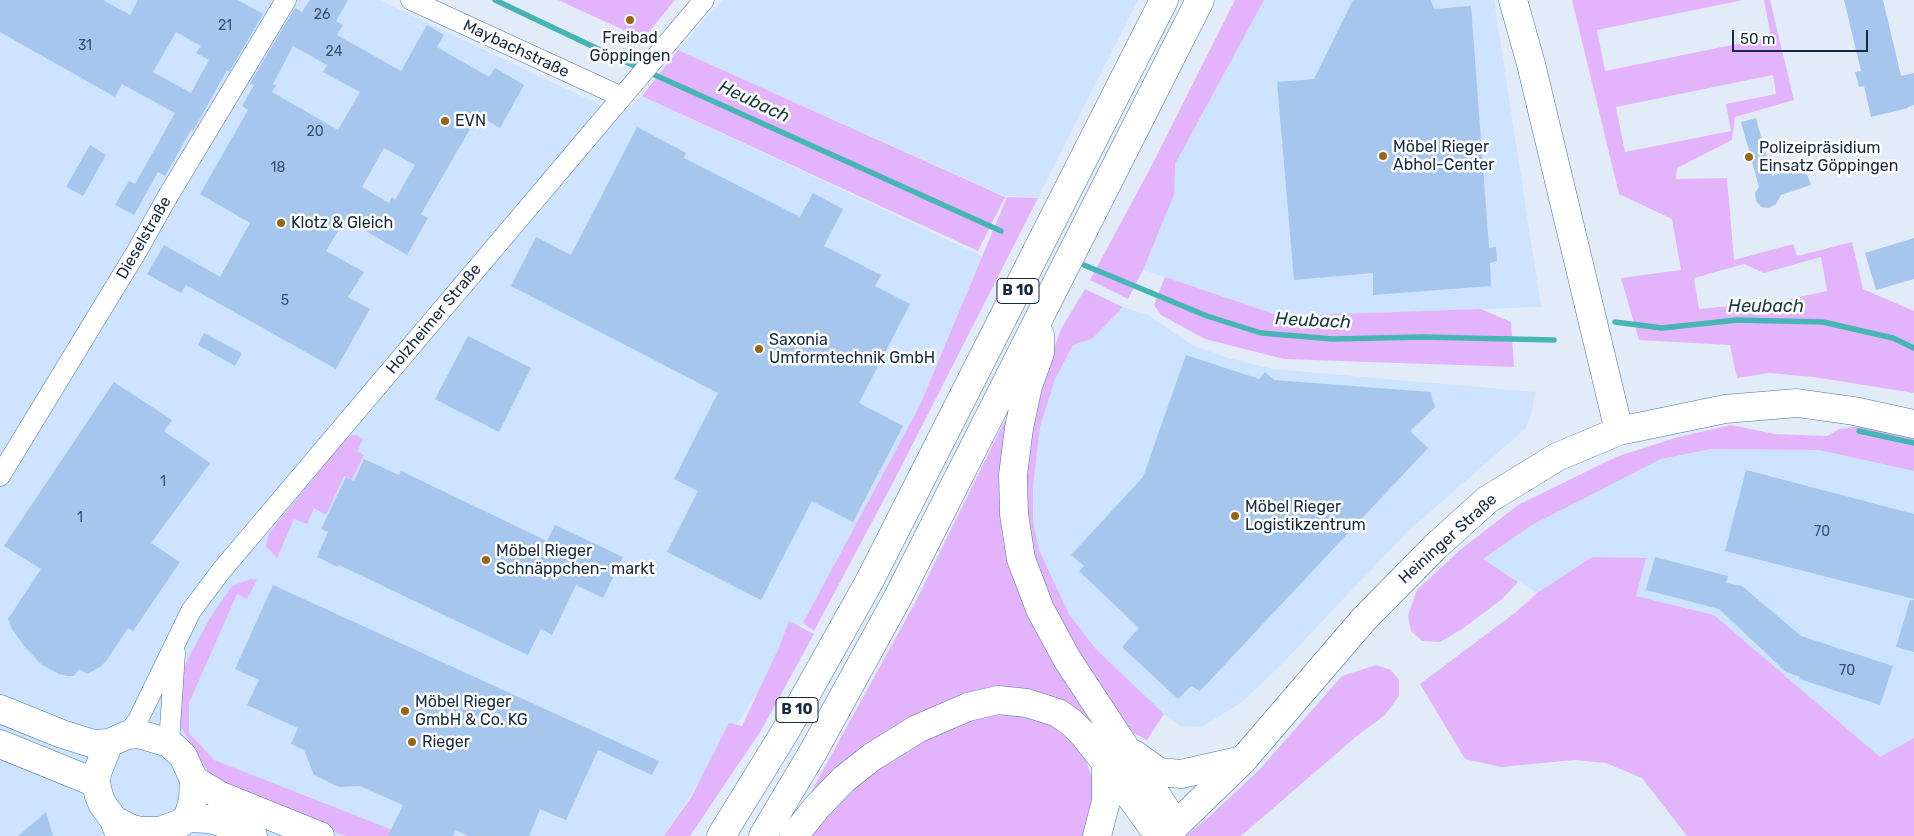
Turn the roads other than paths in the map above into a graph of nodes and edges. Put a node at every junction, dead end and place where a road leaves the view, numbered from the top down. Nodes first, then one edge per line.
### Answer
1 (286, 0) edge
2 (411, 0) edge
3 (704, 0) edge
4 (1164, 0) edge
5 (1200, 0) edge
6 (1513, 0) edge
7 (626, 91) junction
8 (1040, 316) junction
9 (1914, 424) edge
10 (1619, 431) junction
11 (0, 476) edge
12 (176, 646) junction
13 (0, 710) edge
14 (118, 739) junction
15 (169, 743) junction
16 (0, 744) edge
17 (1116, 756) junction
18 (1242, 760) junction
19 (194, 780) junction
20 (96, 783) junction
21 (188, 818) junction
22 (117, 828) edge
23 (1165, 832) edge
24 (160, 833) edge
25 (253, 836) edge
26 (320, 836) edge
27 (721, 836) edge
28 (763, 836) edge
29 (794, 836) edge
30 (1097, 836) edge

1 - 11 street, Dieselstraße
2 - 7 street, Maybachstraße
3 - 7 street, Holzheimer Straße
4 - 27 main road, B 10
5 - 8 main road, B 10
6 - 10 main road
7 - 12 street, Holzheimer Straße
8 - 17 main road, B 10
8 - 28 main road, B 10
9 - 10 main road, Heininger Straße
10 - 18 main road, Heininger Straße
12 - 14 street, Holzheimer Straße
12 - 15 street, Holzheimer Straße
13 - 14 main road
14 - 15 main road
14 - 20 main road
15 - 19 main road
16 - 20 main road
17 - 18 main road, B 10
17 - 23 main road, B 10
17 - 29 main road
17 - 30 main road
18 - 23 main road, Heininger Straße
19 - 21 main road
19 - 26 main road
20 - 22 main road
21 - 24 main road
21 - 25 main road
22 - 24 main road

